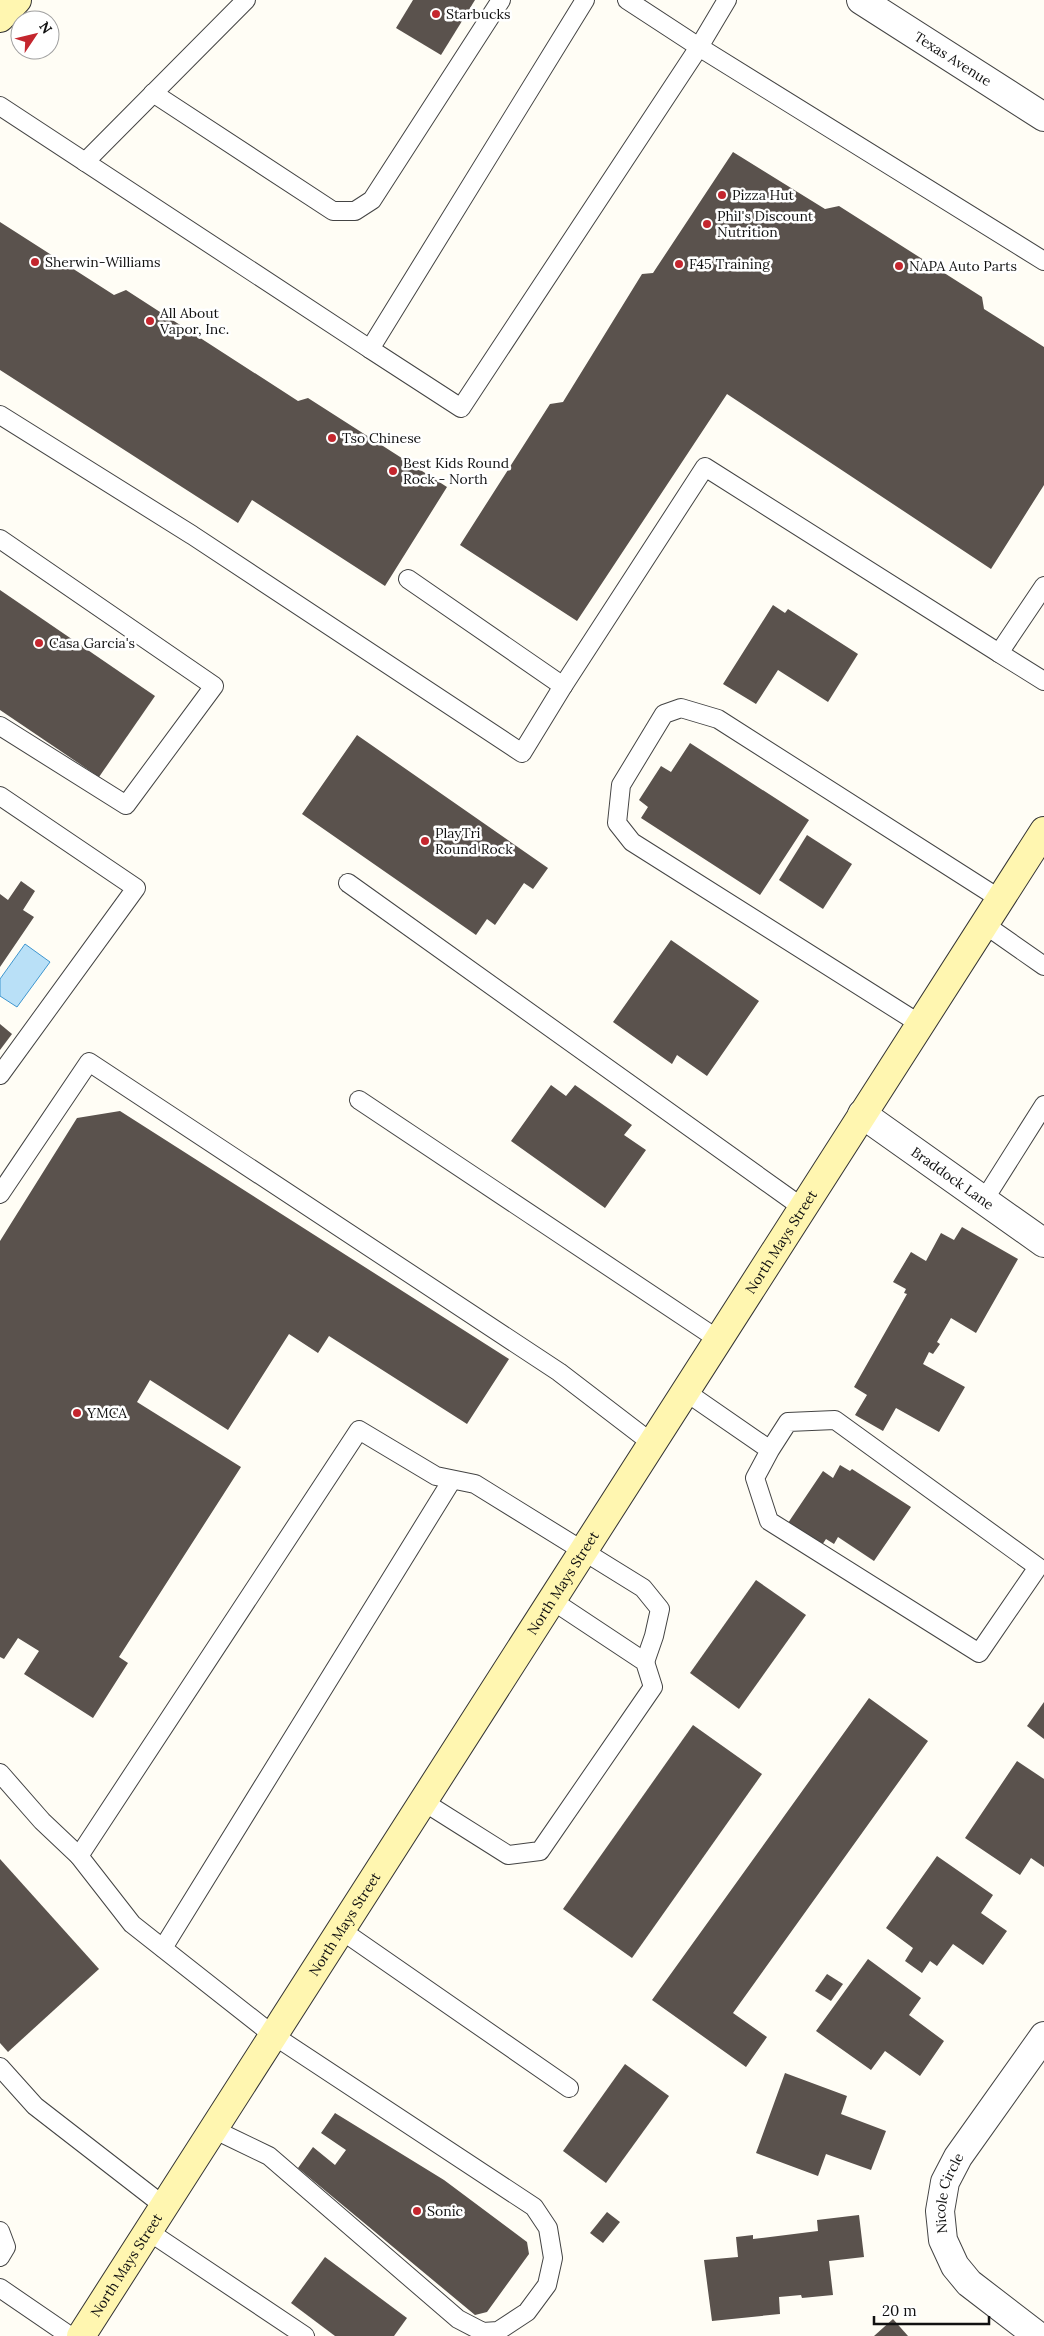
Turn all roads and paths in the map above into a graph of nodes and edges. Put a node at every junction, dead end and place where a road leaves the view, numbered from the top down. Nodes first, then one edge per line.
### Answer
1 (17, 0) edge
2 (246, 0) edge
3 (501, 0) edge
4 (585, 0) edge
5 (627, 0) edge
6 (728, 0) edge
7 (861, 0) edge
8 (0, 18) edge
9 (698, 47) junction
10 (153, 93) junction
11 (0, 106) edge
12 (1044, 117) edge
13 (84, 162) junction
14 (1044, 261) edge
15 (370, 349) junction
16 (0, 415) edge
17 (0, 539) edge
18 (408, 579) dead end
19 (1044, 586) edge
20 (1000, 653) junction
21 (1044, 681) edge
22 (563, 686) junction
23 (0, 726) edge
24 (0, 796) edge
25 (1044, 831) edge
26 (348, 883) dead end
27 (1000, 899) junction
28 (984, 924) junction
29 (1044, 966) edge
30 (920, 1024) junction
31 (0, 1075) edge
32 (359, 1100) dead end
33 (1044, 1105) edge
34 (862, 1114) junction
35 (0, 1194) edge
36 (984, 1200) junction
37 (803, 1208) junction
38 (1044, 1243) edge
39 (719, 1340) junction
40 (686, 1392) junction
41 (653, 1444) junction
42 (770, 1450) junction
43 (452, 1480) junction
44 (585, 1551) junction
45 (553, 1601) junction
46 (645, 1662) junction
47 (0, 1773) edge
48 (424, 1802) junction
49 (79, 1856) junction
50 (341, 1930) junction
51 (163, 1948) junction
52 (273, 2035) junction
53 (1044, 2036) edge
54 (0, 2067) edge
55 (570, 2088) dead end
56 (213, 2129) junction
57 (164, 2206) junction
58 (0, 2231) edge
59 (148, 2231) junction
60 (0, 2257) edge
61 (0, 2288) edge
62 (70, 2336) edge
63 (81, 2336) edge
64 (305, 2336) edge
65 (1038, 2336) edge

1 - 8 main road
2 - 10 lane
3 - 10 lane
4 - 15 lane
5 - 9 lane
6 - 9 lane
7 - 12 street, Texas Avenue
9 - 14 lane
9 - 15 lane
10 - 13 lane
11 - 13 lane
13 - 15 lane
16 - 22 lane
17 - 23 lane
18 - 22 lane
19 - 20 lane
20 - 21 lane
20 - 22 lane
24 - 31 lane
25 - 27 main road, North Mays Street
26 - 37 lane
27 - 28 main road, North Mays Street
27 - 30 lane
28 - 29 lane
28 - 30 main road, North Mays Street
30 - 34 main road, North Mays Street
32 - 39 lane
33 - 36 lane
34 - 36 street, Braddock Lane
34 - 37 main road, North Mays Street
35 - 41 lane
36 - 38 street, Braddock Lane
37 - 39 main road, North Mays Street
39 - 40 main road, North Mays Street
40 - 41 main road, North Mays Street
40 - 42 lane
41 - 44 main road, North Mays Street
42 - 42 lane
43 - 44 lane
43 - 49 lane
43 - 51 lane
44 - 45 main road, North Mays Street
44 - 46 lane
45 - 46 lane
45 - 48 main road, North Mays Street
46 - 48 lane
47 - 49 lane
48 - 50 main road, North Mays Street
49 - 51 lane
50 - 52 main road, North Mays Street
50 - 55 lane
51 - 52 lane
52 - 56 main road, North Mays Street
52 - 56 lane
53 - 65 street, Nicole Circle
54 - 57 lane
56 - 57 main road, North Mays Street
57 - 59 main road, North Mays Street
58 - 60 lane
59 - 63 main road, North Mays Street
59 - 64 lane
61 - 62 lane

